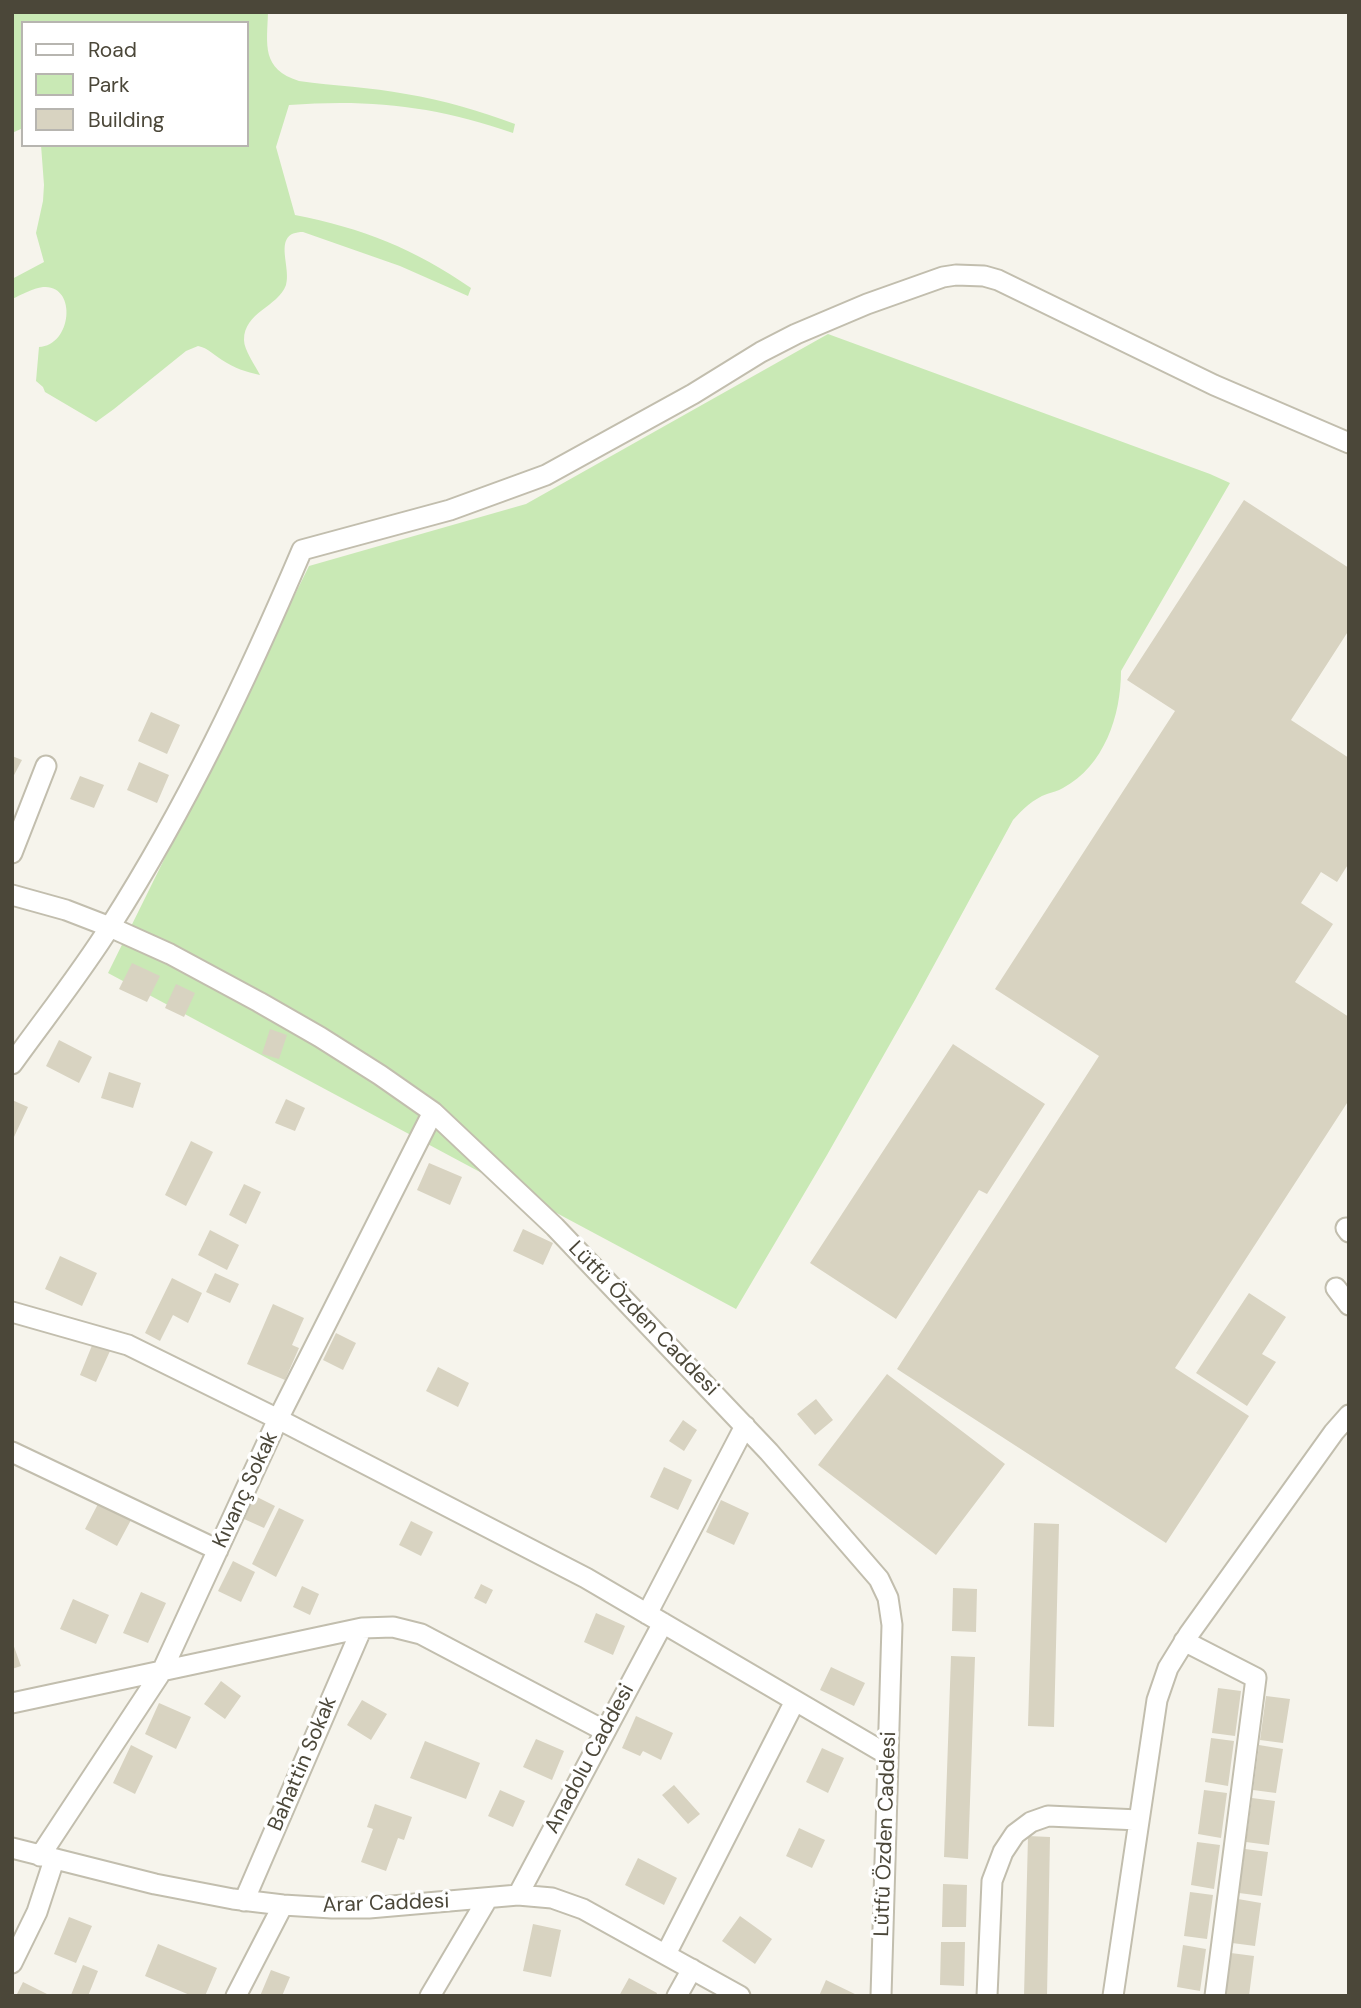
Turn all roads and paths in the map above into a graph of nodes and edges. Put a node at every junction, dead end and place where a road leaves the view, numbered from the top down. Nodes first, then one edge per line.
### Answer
1 (1349, 443) edge
2 (46, 766) dead end
3 (12, 853) edge
4 (12, 894) edge
5 (110, 927) junction
6 (12, 1064) edge
7 (433, 1112) junction
8 (1336, 1288) dead end
9 (1349, 1305) edge
10 (12, 1312) edge
11 (1349, 1415) edge
12 (278, 1419) junction
13 (745, 1426) junction
14 (12, 1451) edge
15 (218, 1550) junction
16 (655, 1618) junction
17 (362, 1628) junction
18 (1184, 1641) junction
19 (162, 1671) junction
20 (795, 1700) junction
21 (12, 1703) edge
22 (606, 1731) junction
23 (888, 1755) junction
24 (1139, 1820) junction
25 (12, 1848) edge
26 (47, 1858) junction
27 (518, 1895) junction
28 (488, 1898) junction
29 (244, 1901) junction
30 (283, 1905) junction
31 (666, 1954) junction
32 (12, 1963) edge
33 (692, 1969) junction
34 (236, 1996) edge
35 (430, 1996) edge
36 (677, 1996) edge
37 (740, 1996) edge
38 (881, 1996) edge
39 (987, 1996) edge
40 (1112, 1996) edge
41 (1215, 1996) edge

1 - 5 street
2 - 3 street
4 - 5 street, Lütfü Özden Caddesi
5 - 6 street
5 - 7 street, Lütfü Özden Caddesi
7 - 12 street, Kıvanç Sokak
7 - 13 street, Lütfü Özden Caddesi
8 - 9 street
10 - 12 street
11 - 18 street
12 - 15 street, Kıvanç Sokak
12 - 16 street
13 - 16 street, Anadolu Caddesi
13 - 23 street, Lütfü Özden Caddesi
14 - 15 street
15 - 19 street, Kıvanç Sokak
16 - 20 street
16 - 22 street, Anadolu Caddesi
17 - 19 street
17 - 22 street
17 - 29 street, Bahattin Sokak
18 - 24 street
18 - 41 street
19 - 21 street
19 - 26 street, Kıvanç Sokak
20 - 23 street
20 - 31 street
22 - 27 street, Anadolu Caddesi
23 - 38 street, Lütfü Özden Caddesi
24 - 39 street
24 - 40 street
25 - 26 street, Arar Caddesi
26 - 29 street, Arar Caddesi
26 - 32 street, Kıvanç Sokak
27 - 28 street, Arar Caddesi
27 - 31 street, Arar Caddesi
28 - 30 street, Arar Caddesi
28 - 35 street
29 - 30 street, Arar Caddesi
30 - 34 street
31 - 33 street, Arar Caddesi
33 - 36 street
33 - 37 street, Arar Caddesi

